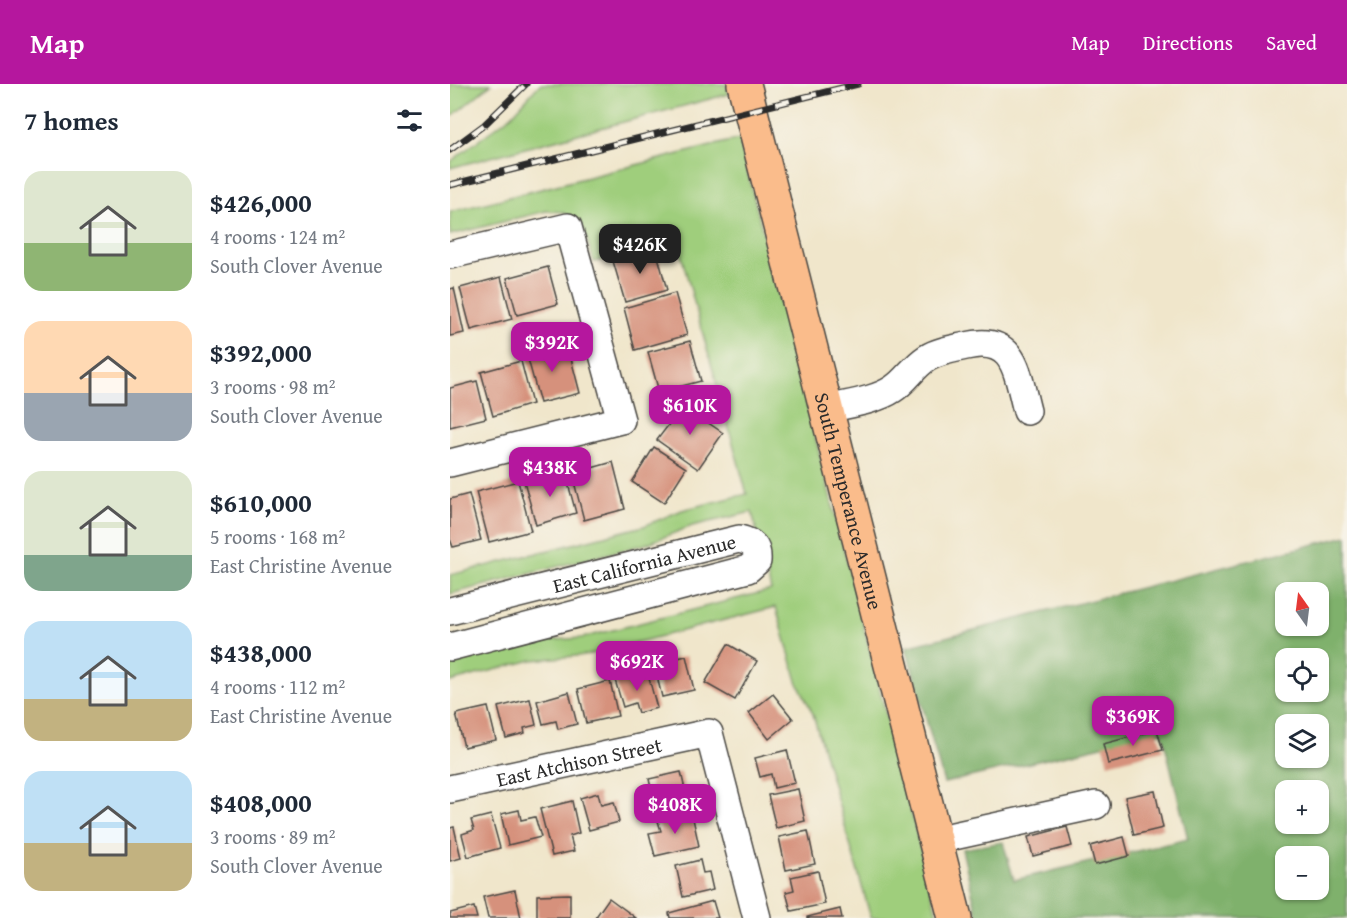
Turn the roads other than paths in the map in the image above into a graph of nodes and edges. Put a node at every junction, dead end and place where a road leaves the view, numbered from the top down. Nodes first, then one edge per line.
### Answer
1 (744, 84) edge
2 (450, 255) edge
3 (826, 409) junction
4 (1027, 411) dead end
5 (450, 463) edge
6 (450, 611) edge
7 (450, 647) edge
8 (450, 789) edge
9 (1096, 805) dead end
10 (935, 840) junction
11 (757, 918) edge
12 (955, 918) edge

1 - 3 main road, South Temperance Avenue
2 - 5 street
3 - 4 street
3 - 10 main road, South Temperance Avenue
6 - 7 street, East California Avenue
8 - 11 street, East Atchison Street
9 - 10 street
10 - 12 main road, South Temperance Avenue

